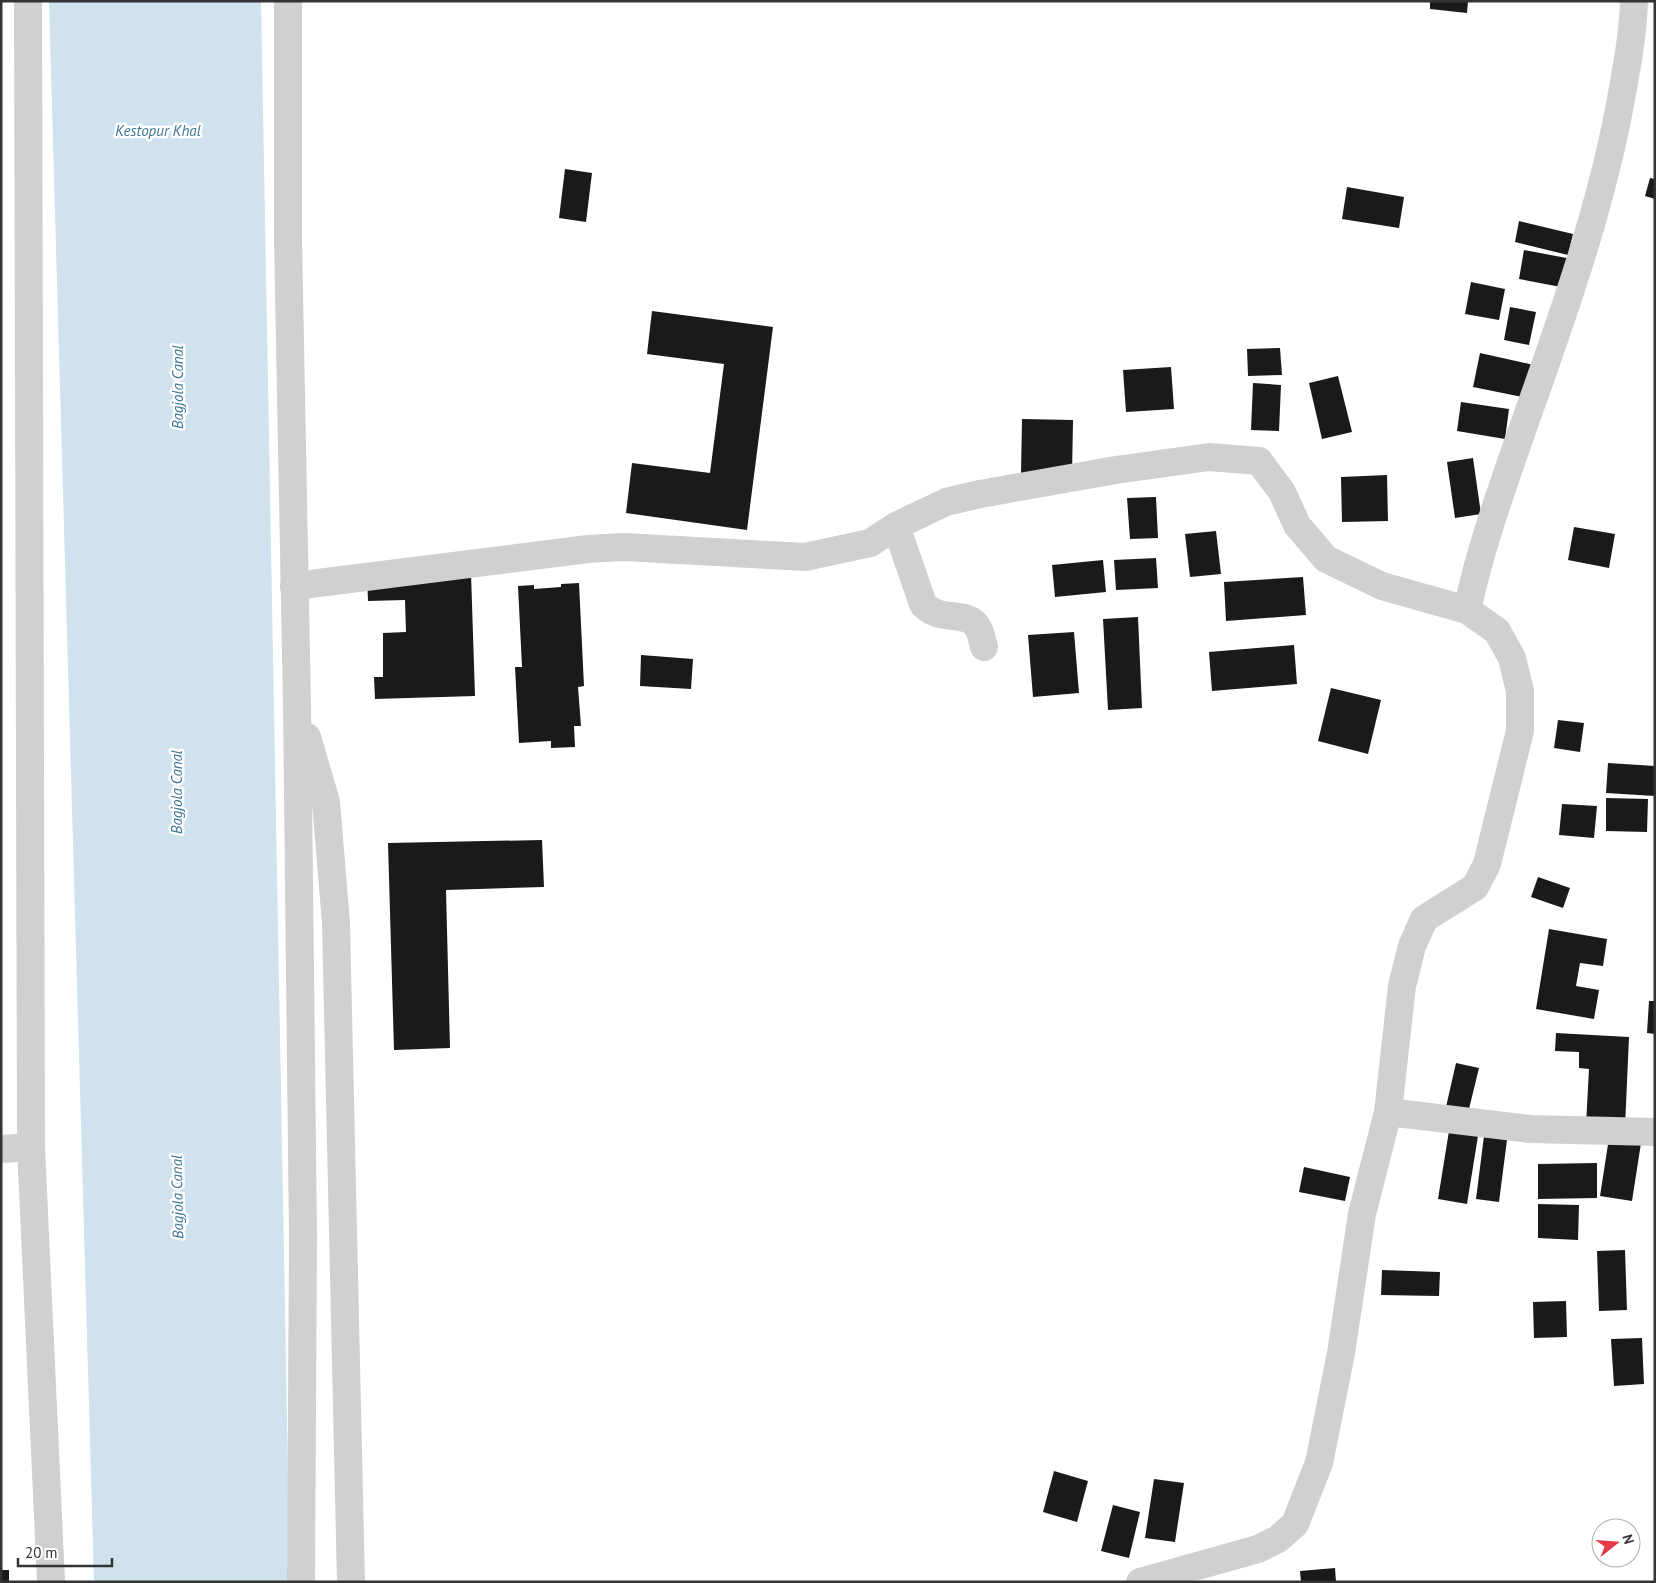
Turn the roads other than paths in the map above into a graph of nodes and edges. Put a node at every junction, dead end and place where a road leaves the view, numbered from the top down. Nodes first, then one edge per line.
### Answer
1 (28, 1) edge
2 (288, 1) edge
3 (1634, 1) edge
4 (896, 526) junction
5 (294, 586) junction
6 (1467, 610) junction
7 (984, 647) dead end
8 (297, 705) junction
9 (1388, 1112) junction
10 (1655, 1132) edge
11 (30, 1147) junction
12 (1, 1149) edge
13 (51, 1582) edge
14 (301, 1582) edge
15 (351, 1582) edge
16 (1140, 1582) edge

1 - 11 street
2 - 5 street
3 - 6 street
4 - 5 street
4 - 6 street
4 - 7 street
5 - 8 street
6 - 9 street
8 - 14 street
8 - 15 street
9 - 10 street
9 - 16 street
11 - 12 street
11 - 13 street

